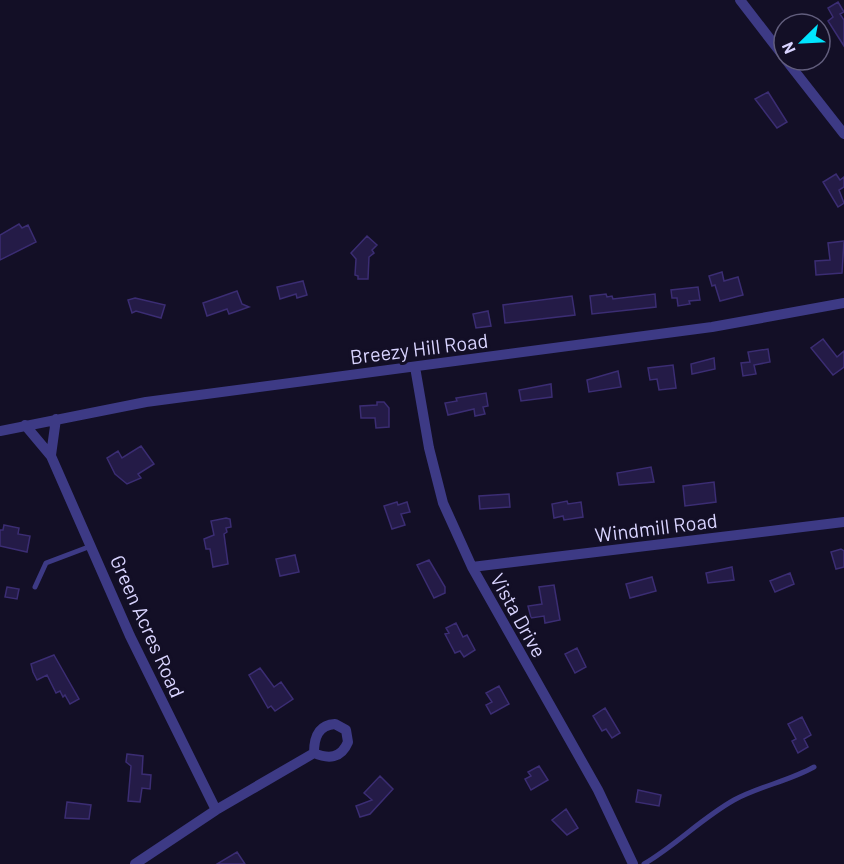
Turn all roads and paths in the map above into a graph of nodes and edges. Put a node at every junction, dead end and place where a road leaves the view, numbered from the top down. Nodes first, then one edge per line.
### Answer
1 (740, 0) edge
2 (772, 42) edge
3 (795, 72) edge
4 (844, 134) edge
5 (844, 303) edge
6 (415, 368) junction
7 (56, 419) junction
8 (25, 425) junction
9 (0, 431) edge
10 (51, 456) junction
11 (844, 522) edge
12 (92, 546) junction
13 (472, 567) junction
14 (35, 587) dead end
15 (314, 753) dead end
16 (814, 766) dead end
17 (216, 810) junction
18 (135, 864) edge
19 (633, 864) edge
20 (644, 864) edge

1 - 2 street
3 - 4 street
5 - 6 street, Breezy Hill Road
6 - 7 street, Breezy Hill Road
6 - 13 street, Vista Drive
7 - 8 street, Breezy Hill Road
7 - 10 street
8 - 9 street, Breezy Hill Road
8 - 10 street, Green Acres Road
10 - 12 street, Green Acres Road
11 - 13 street, Windmill Road
12 - 14 lane
12 - 17 street, Green Acres Road
13 - 19 street, Vista Drive
15 - 17 street
16 - 20 lane
17 - 18 street

